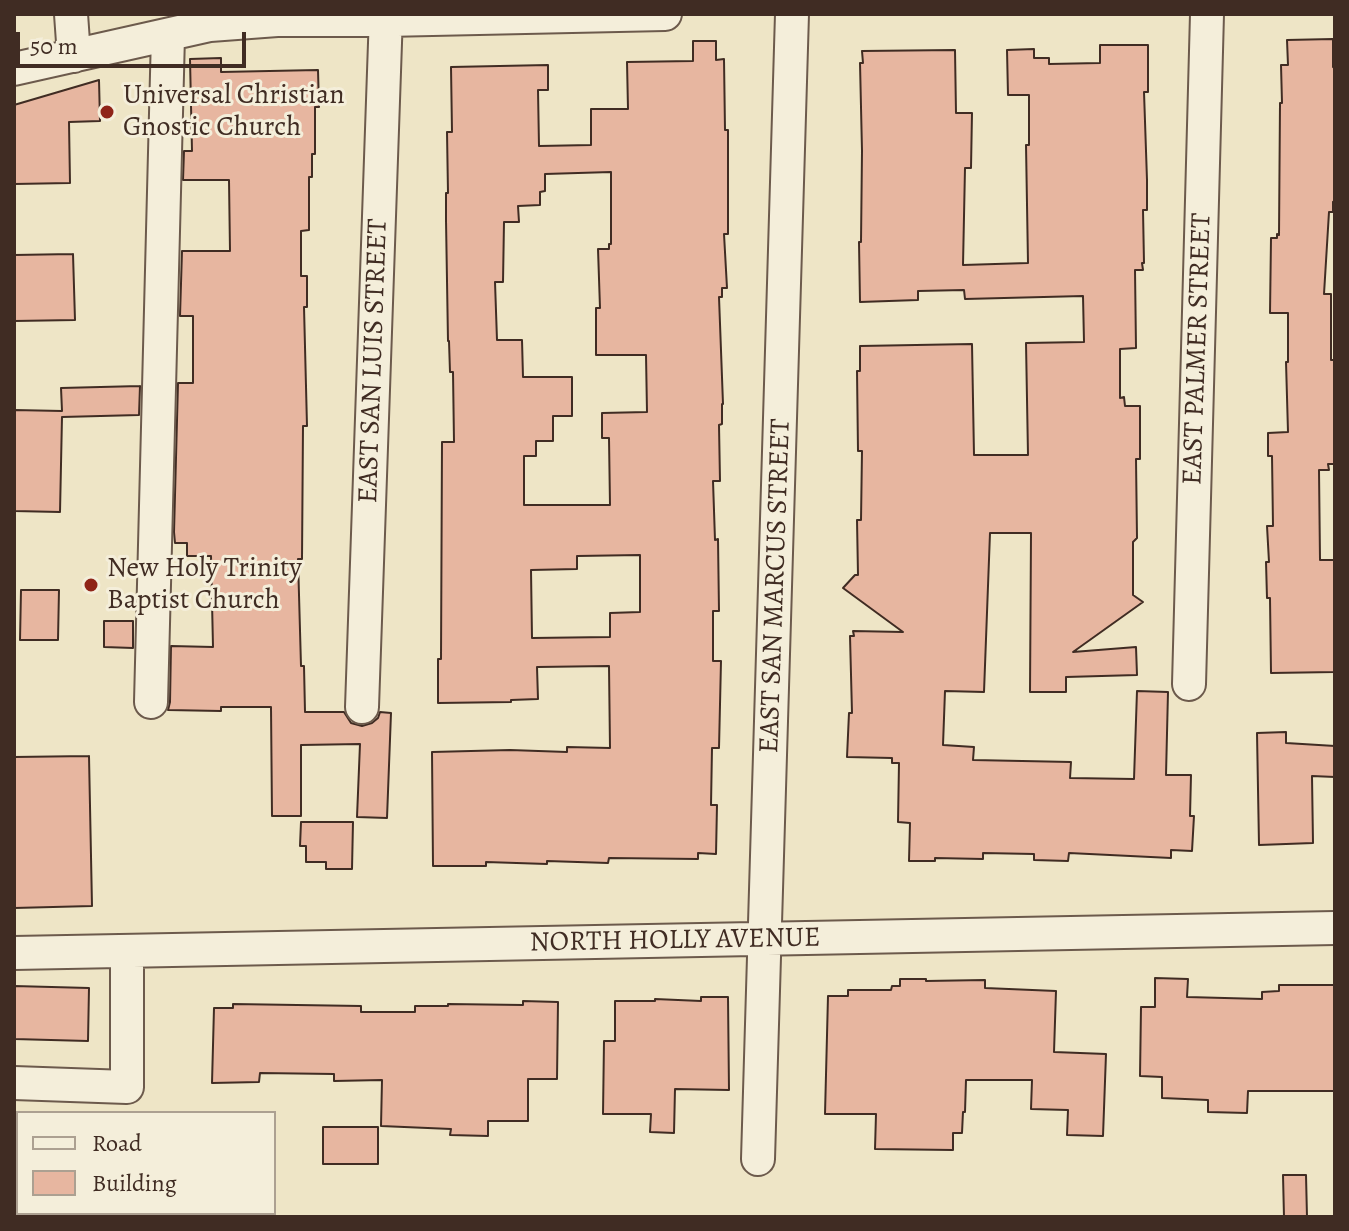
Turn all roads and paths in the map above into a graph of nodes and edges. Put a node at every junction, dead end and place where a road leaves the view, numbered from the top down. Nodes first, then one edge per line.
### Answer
1 (71, 14) edge
2 (665, 14) edge
3 (792, 14) edge
4 (1207, 14) edge
5 (386, 17) edge
6 (124, 29) edge
7 (168, 35) junction
8 (74, 56) junction
9 (14, 69) edge
10 (1189, 684) dead end
11 (151, 702) dead end
12 (362, 707) dead end
13 (1335, 928) edge
14 (766, 940) junction
15 (127, 951) junction
16 (14, 953) edge
17 (14, 1083) edge
18 (758, 1159) dead end

1 - 8 street
2 - 5 street
3 - 14 street, EAST SAN MARCUS STREET
4 - 10 street, EAST PALMER STREET
5 - 7 street
5 - 12 street, EAST SAN LUIS STREET
6 - 7 street
6 - 8 street
7 - 11 street
8 - 9 street
13 - 14 street, NORTH HOLLY AVENUE
14 - 15 street, NORTH HOLLY AVENUE
14 - 18 street, EAST SAN MARCUS STREET
15 - 16 street, NORTH HOLLY AVENUE
15 - 17 street

